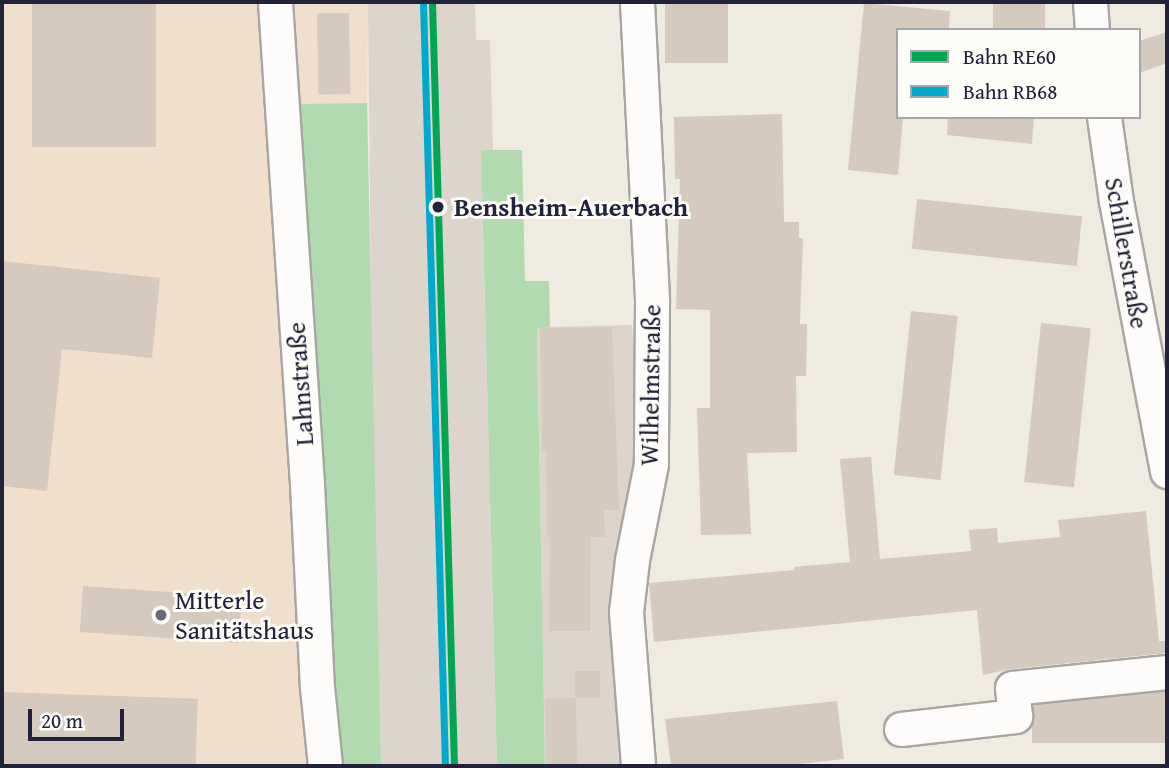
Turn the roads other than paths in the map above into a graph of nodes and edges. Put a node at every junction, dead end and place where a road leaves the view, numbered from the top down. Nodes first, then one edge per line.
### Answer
1 (275, 2) edge
2 (636, 2) edge
3 (1090, 2) edge
4 (1092, 28) edge
5 (1104, 119) edge
6 (1161, 405) edge
7 (1167, 471) edge
8 (1167, 672) edge
9 (901, 729) dead end
10 (325, 766) edge
11 (638, 766) edge

1 - 10 street, Lahnstraße
2 - 11 street, Wilhelmstraße
3 - 4 street
5 - 6 street, Schillerstraße
6 - 7 street, Schillerstraße
8 - 9 street

